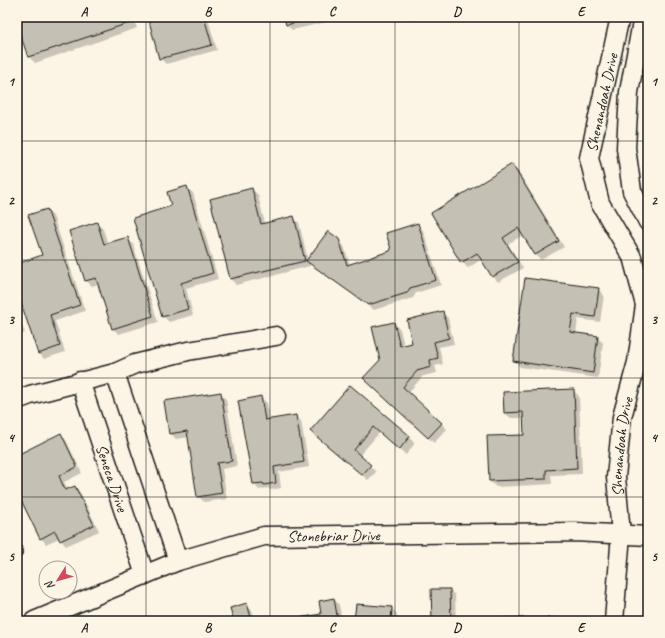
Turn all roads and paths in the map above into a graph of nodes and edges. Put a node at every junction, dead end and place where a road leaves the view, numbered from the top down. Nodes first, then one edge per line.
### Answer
1 (620, 17) edge
2 (643, 17) edge
3 (648, 222) edge
4 (276, 336) dead end
5 (115, 372) junction
6 (80, 382) junction
7 (17, 400) edge
8 (621, 534) junction
9 (648, 536) edge
10 (17, 550) edge
11 (17, 553) edge
12 (178, 561) junction
13 (145, 575) junction
14 (34, 621) edge
15 (614, 621) edge

1 - 8 street, Shenandoah Drive
2 - 3 street, Shenandoah Drive
4 - 5 street
5 - 6 street
5 - 12 street
6 - 7 street
6 - 13 street, Seneca Drive
8 - 9 street, Stonebriar Drive
8 - 12 street, Stonebriar Drive
8 - 15 street, Shenandoah Drive
10 - 11 lane
12 - 13 street, Stonebriar Drive
13 - 14 street, Stonebriar Drive

